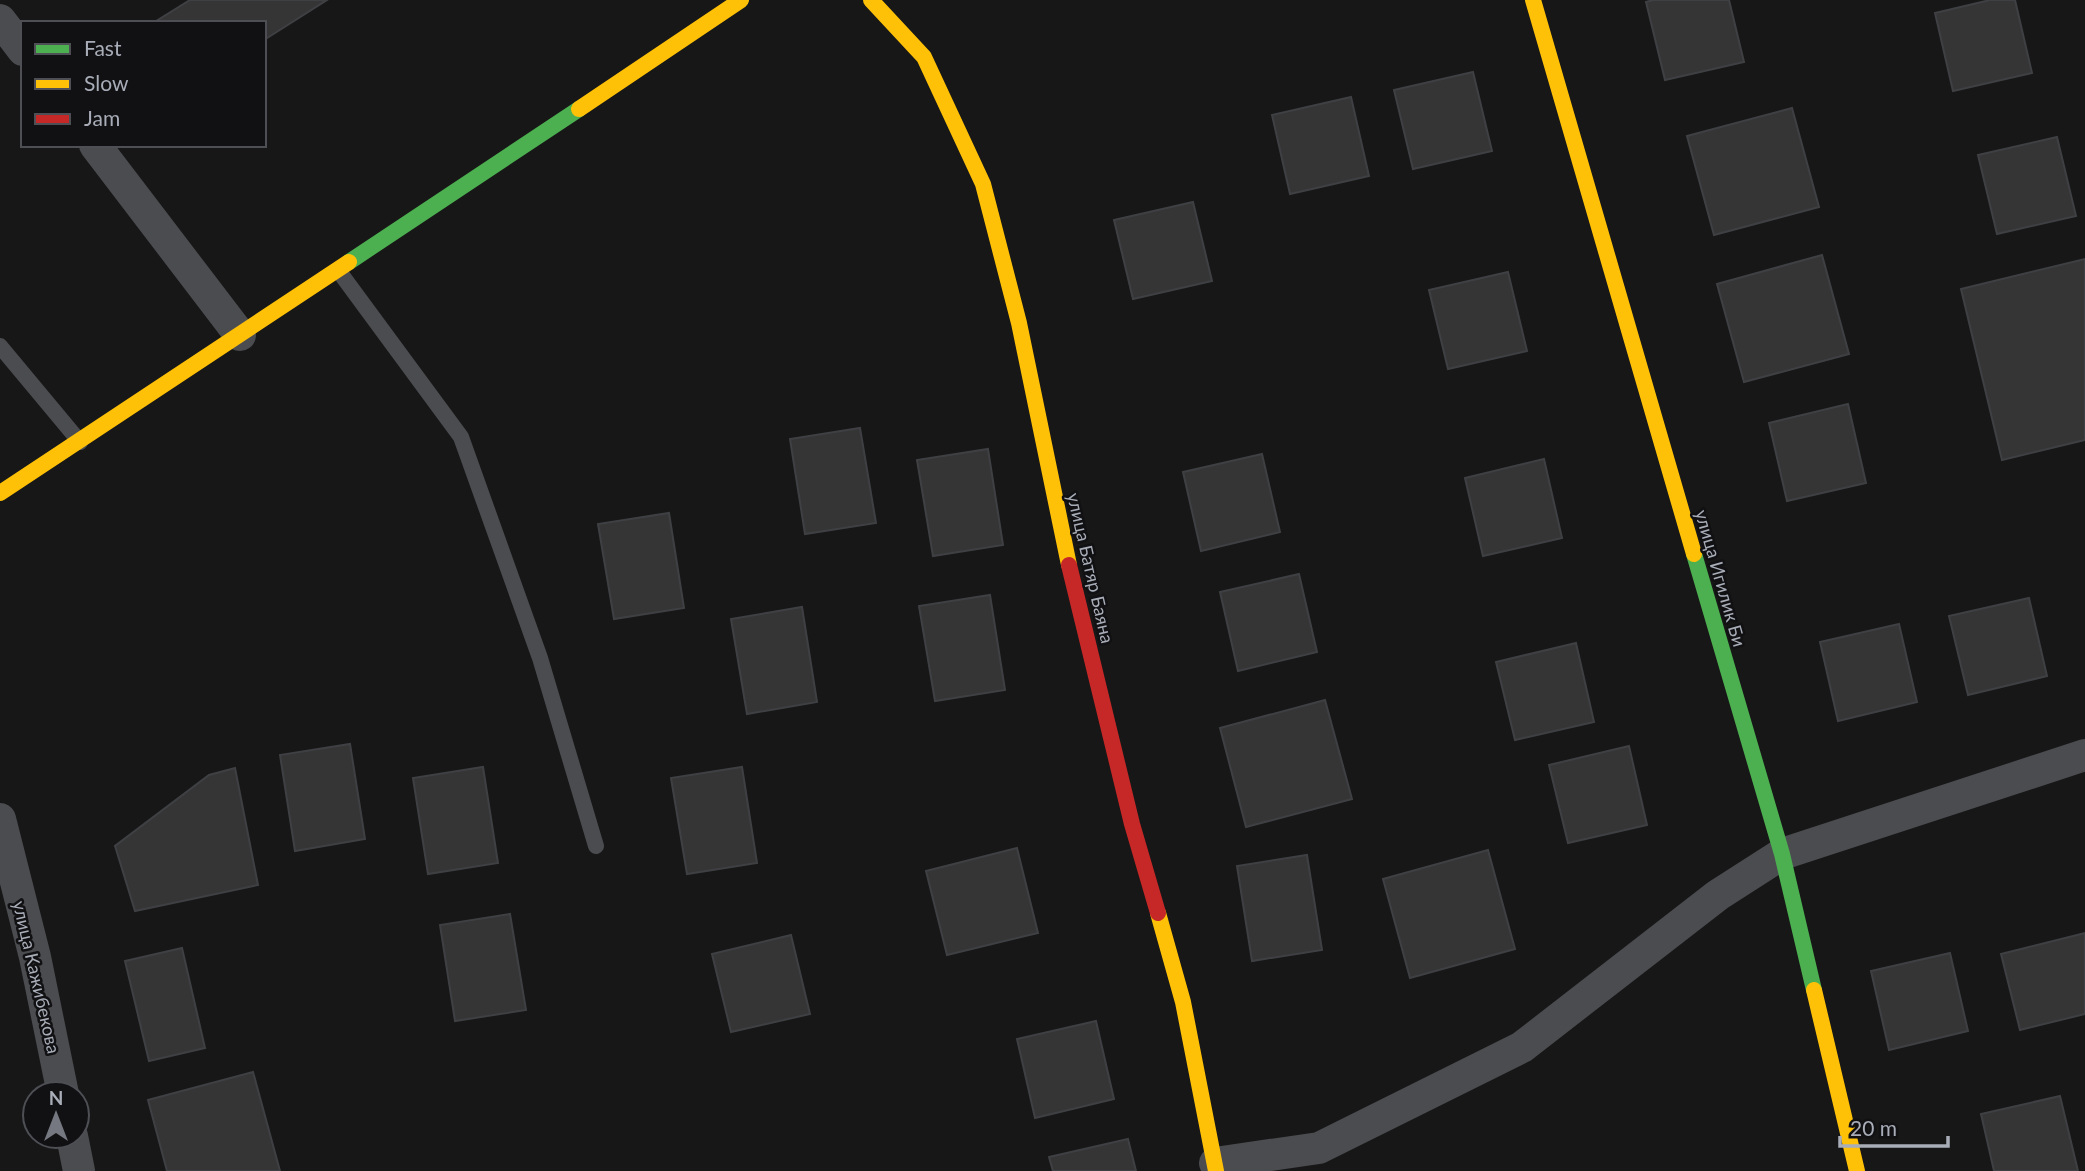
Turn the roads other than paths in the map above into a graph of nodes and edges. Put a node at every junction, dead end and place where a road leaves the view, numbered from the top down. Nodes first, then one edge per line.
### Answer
1 (741, 0) edge
2 (871, 0) edge
3 (1533, 0) edge
4 (0, 20) edge
5 (21, 47) edge
6 (97, 147) edge
7 (338, 270) junction
8 (240, 335) junction
9 (0, 346) edge
10 (80, 442) junction
11 (0, 493) edge
12 (2085, 755) edge
13 (0, 819) edge
14 (596, 846) dead end
15 (1782, 854) junction
16 (60, 1080) edge
17 (75, 1150) edge
18 (1216, 1167) edge
19 (79, 1171) edge
20 (1857, 1171) edge

1 - 7 street
2 - 18 street, улица Батяр Баяна
3 - 15 street, улица Игилик Би
4 - 5 street
6 - 8 street
7 - 8 street
7 - 14 lane
8 - 10 street
9 - 10 lane
10 - 11 street
12 - 15 street
13 - 16 street, улица Кажибекова
15 - 18 street
15 - 20 street, улица Игилик Би
17 - 19 street

